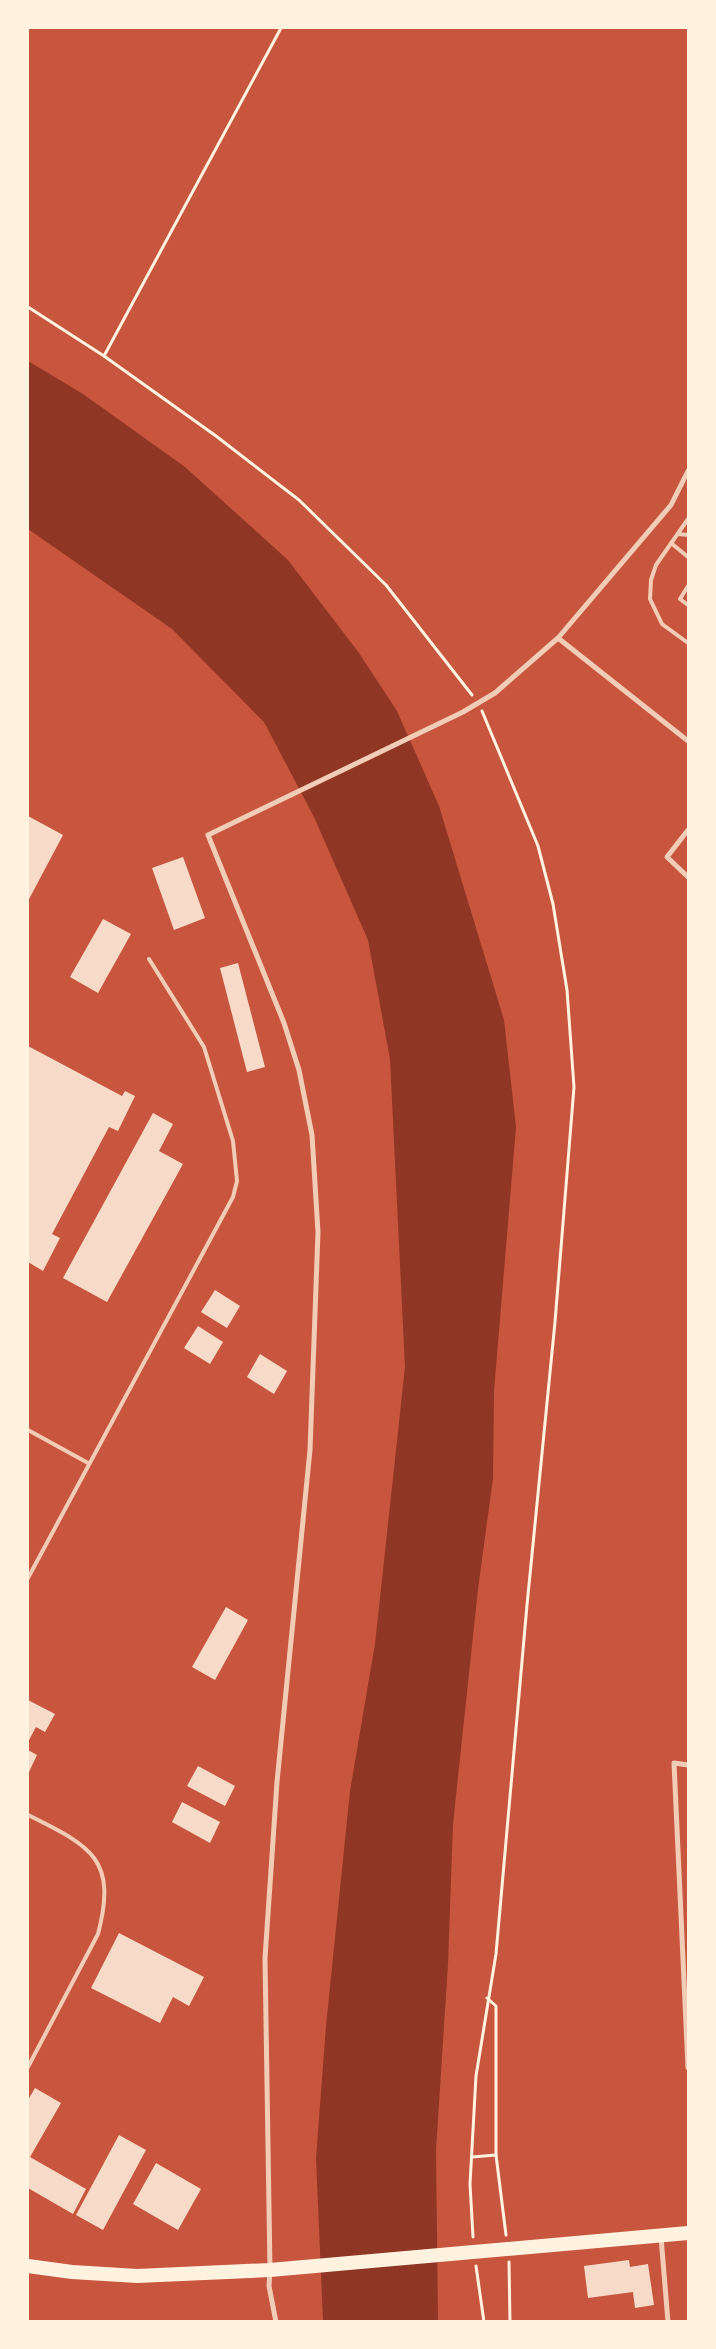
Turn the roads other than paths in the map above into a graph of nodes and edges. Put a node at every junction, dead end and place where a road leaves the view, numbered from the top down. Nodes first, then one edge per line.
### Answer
1 (688, 471) edge
2 (688, 519) edge
3 (678, 534) junction
4 (688, 535) edge
5 (671, 543) junction
6 (688, 557) edge
7 (688, 586) edge
8 (688, 606) edge
9 (558, 638) junction
10 (688, 643) edge
11 (688, 741) edge
12 (688, 830) edge
13 (688, 877) edge
14 (149, 959) dead end
15 (28, 1430) edge
16 (88, 1463) junction
17 (28, 1578) edge
18 (688, 1765) edge
19 (28, 1815) edge
20 (28, 2067) edge
21 (688, 2068) edge
22 (688, 2233) edge
23 (661, 2236) junction
24 (28, 2266) edge
25 (270, 2270) junction
26 (276, 2322) edge
27 (668, 2322) edge

1 - 9 street
2 - 3 lane
3 - 4 lane
3 - 5 lane
5 - 6 lane
5 - 10 lane
7 - 8 lane
9 - 11 street
9 - 25 street
12 - 13 street
14 - 16 lane
15 - 16 lane
16 - 17 lane
18 - 21 street
19 - 20 lane
22 - 23 highway
23 - 25 highway
23 - 27 street
24 - 25 highway
25 - 26 street

